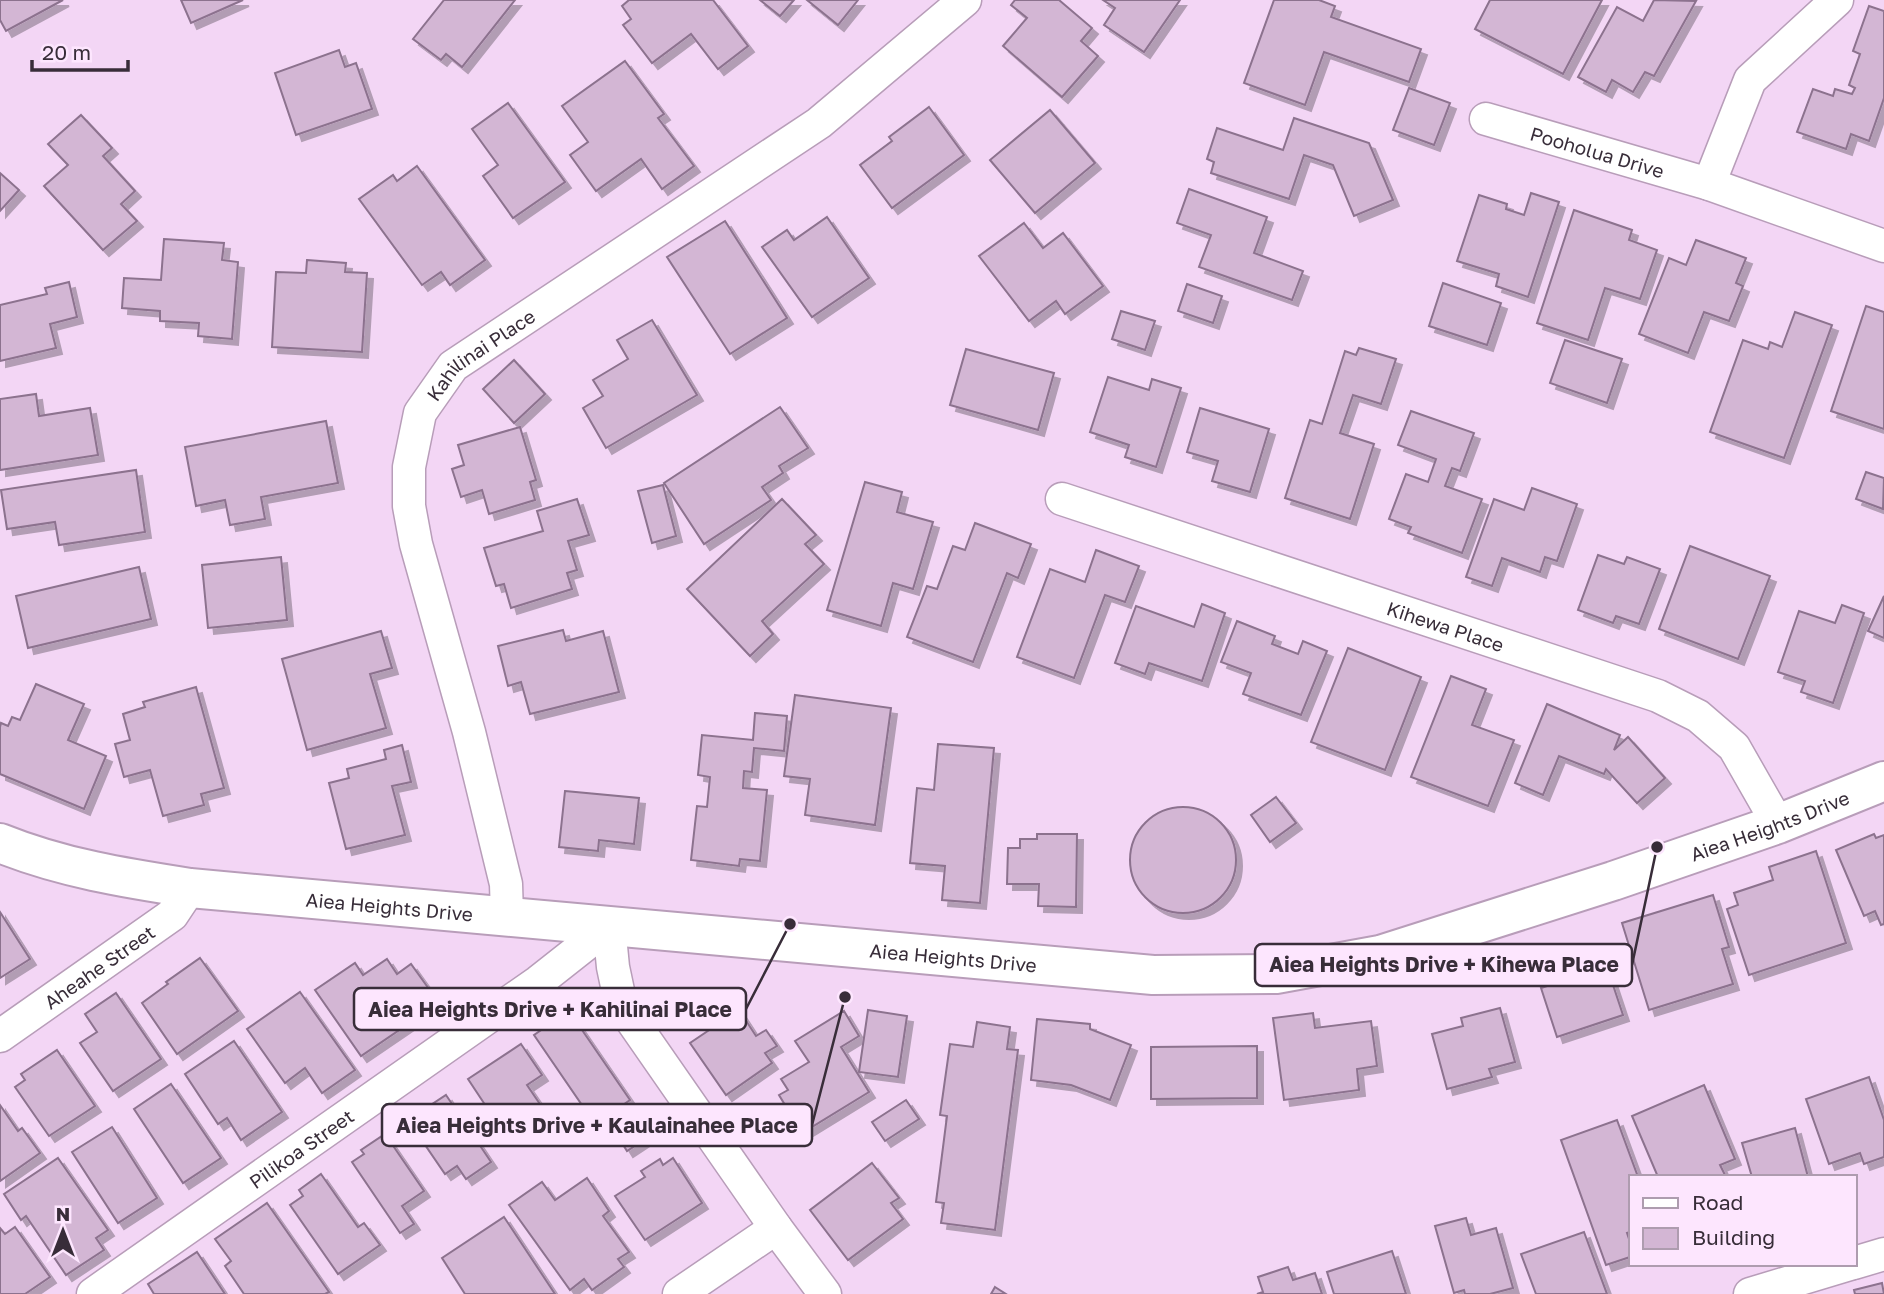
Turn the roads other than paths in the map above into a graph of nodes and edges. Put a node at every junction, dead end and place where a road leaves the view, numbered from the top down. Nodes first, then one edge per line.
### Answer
1 (965, 0) edge
2 (1837, 0) edge
3 (1486, 119) dead end
4 (1709, 184) junction
5 (1884, 246) edge
6 (1062, 499) dead end
7 (1884, 781) edge
8 (1778, 824) junction
9 (0, 844) edge
10 (190, 888) junction
11 (507, 916) junction
12 (610, 926) junction
13 (0, 1035) edge
14 (776, 1228) junction
15 (1884, 1254) edge
16 (1856, 1263) edge
17 (1845, 1266) edge
18 (93, 1294) edge
19 (679, 1294) edge
20 (825, 1294) edge
21 (1750, 1294) edge

1 - 11 street, Kahilinai Place
2 - 4 street
3 - 4 street, Pooholua Drive
4 - 5 street, Pooholua Drive
6 - 8 street, Kihewa Place
7 - 8 street, Aiea Heights Drive
8 - 12 street, Aiea Heights Drive
9 - 10 street, Aiea Heights Drive
10 - 11 street, Aiea Heights Drive
10 - 13 street, Aheahe Street
11 - 12 street, Aiea Heights Drive
12 - 14 street
12 - 18 street, Pilikoa Street
14 - 19 street
14 - 20 street
15 - 16 street
17 - 21 street

